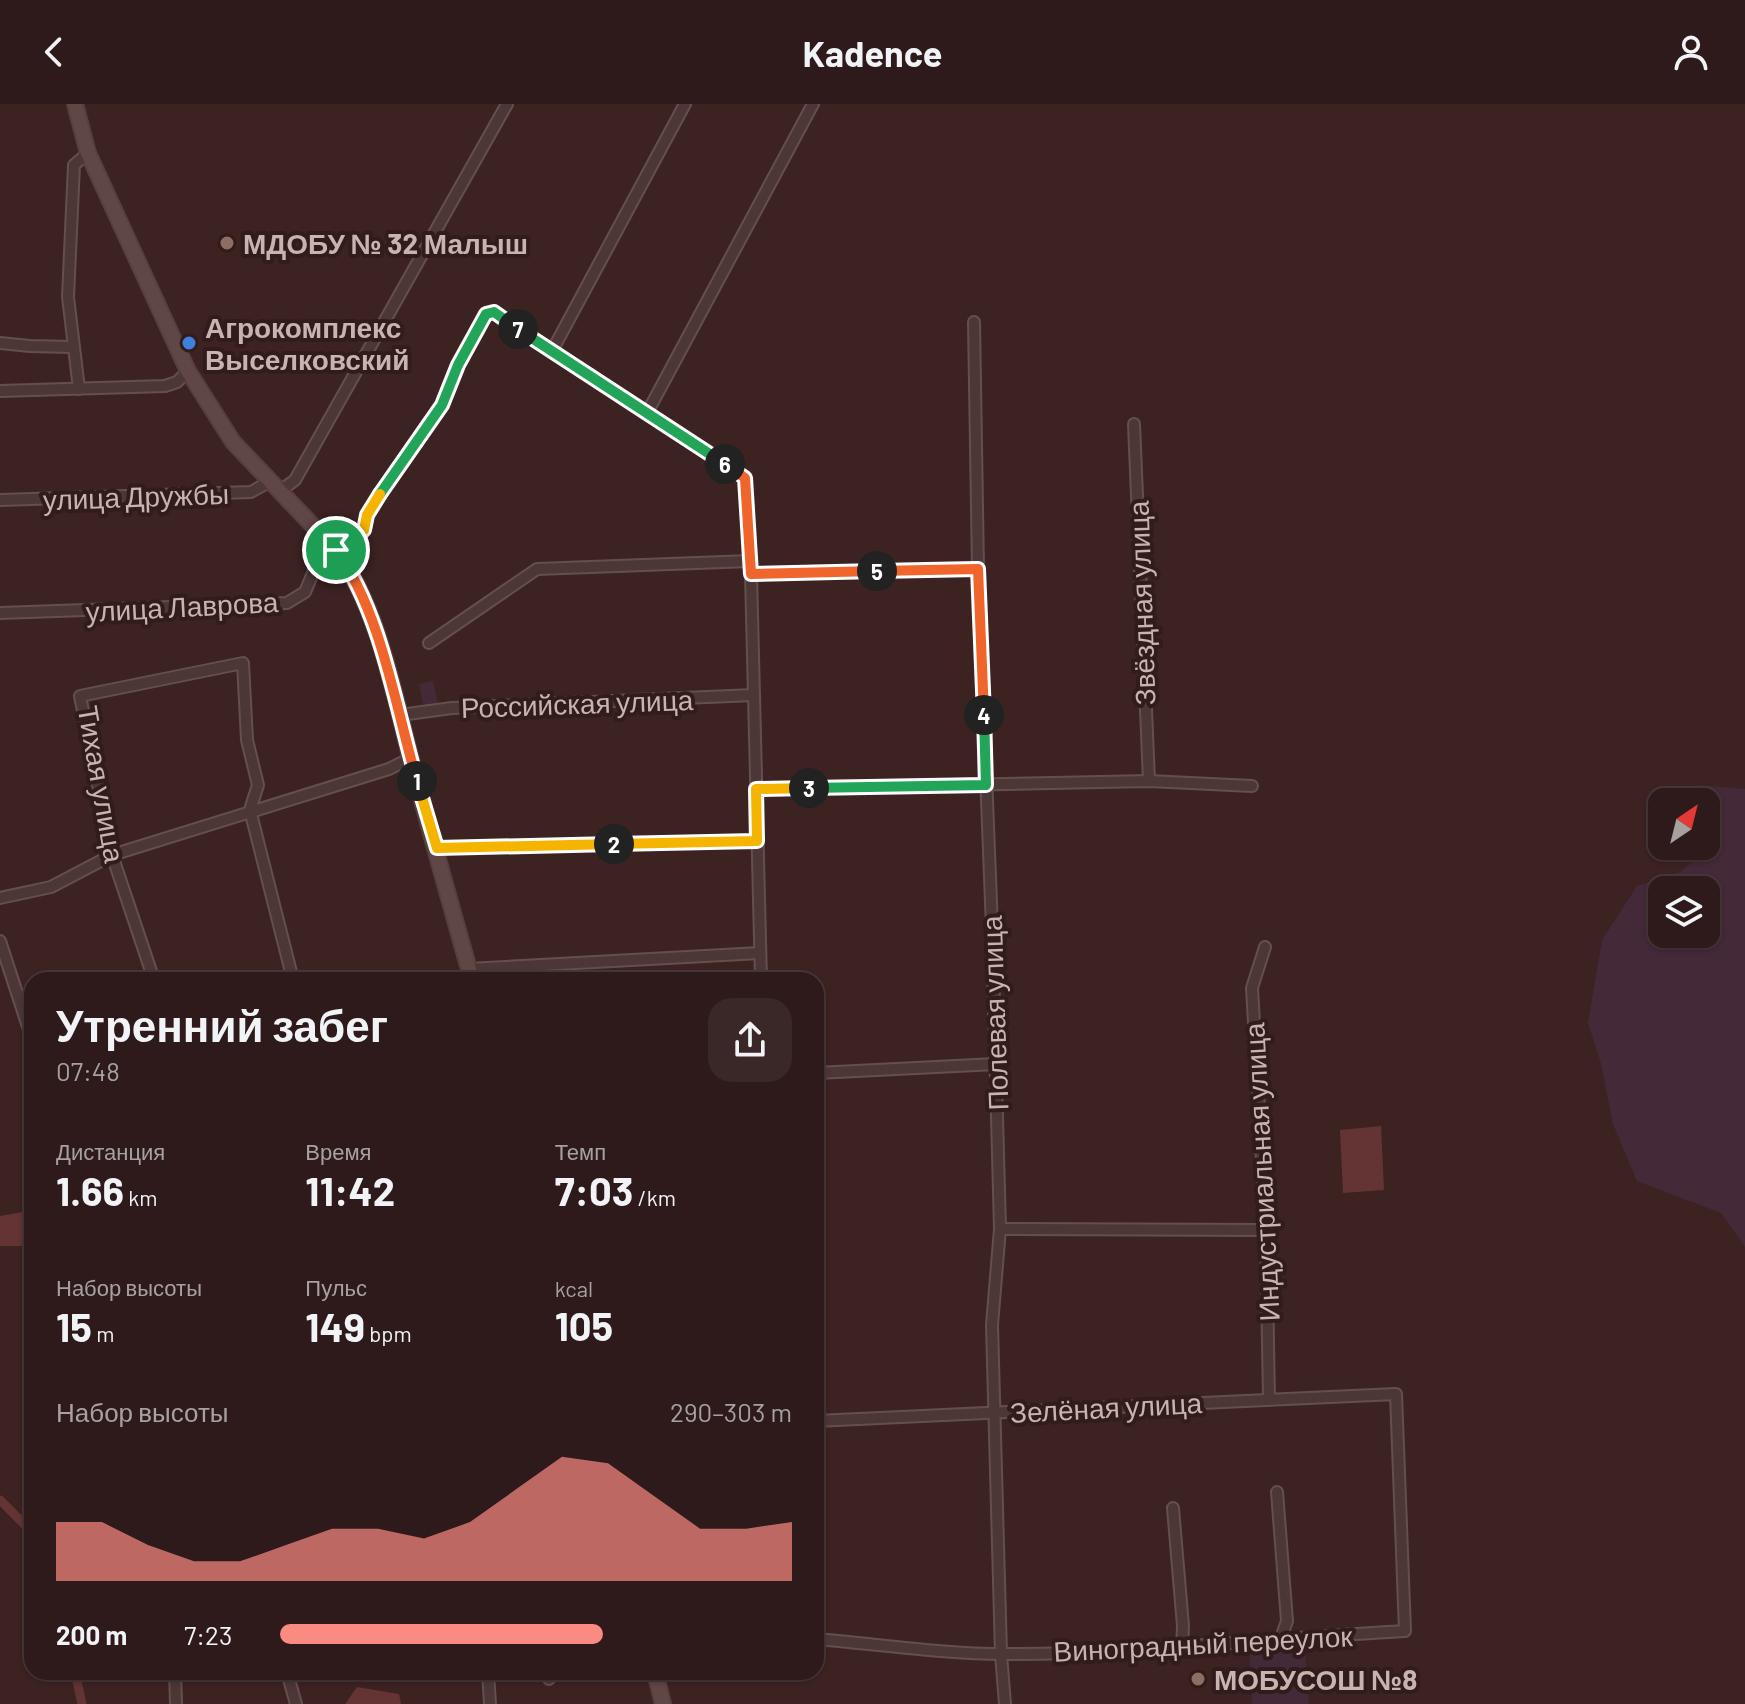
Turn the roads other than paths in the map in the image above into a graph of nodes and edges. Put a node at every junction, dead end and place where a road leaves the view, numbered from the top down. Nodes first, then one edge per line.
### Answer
1 (75, 104) edge
2 (507, 104) edge
3 (685, 104) edge
4 (813, 104) edge
5 (88, 153) junction
6 (974, 322) dead end
7 (0, 343) edge
8 (73, 347) junction
9 (552, 351) junction
10 (188, 371) junction
11 (79, 389) junction
12 (0, 391) edge
13 (647, 413) junction
14 (1134, 424) dead end
15 (274, 486) junction
16 (0, 500) edge
17 (331, 545) junction
18 (750, 561) junction
19 (978, 569) junction
20 (751, 574) junction
21 (0, 613) edge
22 (429, 643) dead end
23 (754, 695) junction
24 (400, 715) junction
25 (411, 758) junction
26 (1149, 781) junction
27 (986, 785) junction
28 (1252, 786) dead end
29 (756, 789) junction
30 (250, 810) junction
31 (757, 841) junction
32 (437, 848) junction
33 (112, 855) junction
34 (0, 898) edge
35 (0, 941) edge
36 (1265, 947) dead end
37 (760, 953) junction
38 (151, 972) edge
39 (291, 972) edge
40 (469, 972) edge
41 (498, 972) edge
42 (761, 972) edge
43 (24, 1014) edge
44 (996, 1064) junction
45 (824, 1073) edge
46 (1000, 1229) junction
47 (1266, 1230) junction
48 (1269, 1399) junction
49 (994, 1413) junction
50 (824, 1421) edge
51 (1277, 1492) dead end
52 (1173, 1508) dead end
53 (1405, 1631) joint
54 (1281, 1638) junction
55 (824, 1640) edge
56 (1182, 1648) junction
57 (1001, 1654) junction
58 (175, 1680) edge
59 (289, 1680) edge
60 (488, 1680) edge
61 (657, 1680) edge
62 (176, 1704) edge
63 (296, 1704) edge
64 (490, 1704) edge
65 (663, 1704) edge
66 (1005, 1704) edge

1 - 5 main road
2 - 15 street
3 - 9 street
4 - 13 street
5 - 8 street
5 - 10 main road
6 - 19 street, Полевая улица
7 - 8 street
8 - 11 street
9 - 13 street
9 - 17 street
10 - 11 street
10 - 15 main road
11 - 12 street
13 - 18 street
14 - 26 street, Звёздная улица
15 - 16 street, улица Дружбы
15 - 17 main road
17 - 21 street, улица Лаврова
17 - 24 main road
18 - 20 street
18 - 22 street
19 - 20 street
19 - 27 street, Полевая улица
20 - 23 street
23 - 24 street, Российская улица
23 - 29 street
24 - 25 main road
25 - 30 street
25 - 32 main road
26 - 27 street
26 - 28 street
27 - 29 street
27 - 44 street, Полевая улица
29 - 31 street
30 - 33 street
30 - 33 street, Тихая улица
30 - 39 street
31 - 32 street
31 - 37 street
32 - 40 main road
33 - 34 street
33 - 38 street, Тихая улица
35 - 43 street
36 - 47 street, Индустриальная улица
37 - 41 street
37 - 42 street
44 - 45 street
44 - 46 street, Полевая улица
46 - 47 street
46 - 49 street, Полевая улица
47 - 48 street, Индустриальная улица
48 - 49 street, Зелёная улица
48 - 53 street, Зелёная улица
49 - 50 street, Зелёная улица
49 - 57 street, Полевая улица
51 - 54 street
52 - 56 street
53 - 54 street, Виноградный переулок
54 - 56 street, Виноградный переулок
55 - 57 street, Виноградный переулок
56 - 57 street, Виноградный переулок
57 - 66 street, Полевая улица
58 - 62 street
59 - 63 street
60 - 64 street
61 - 65 main road

